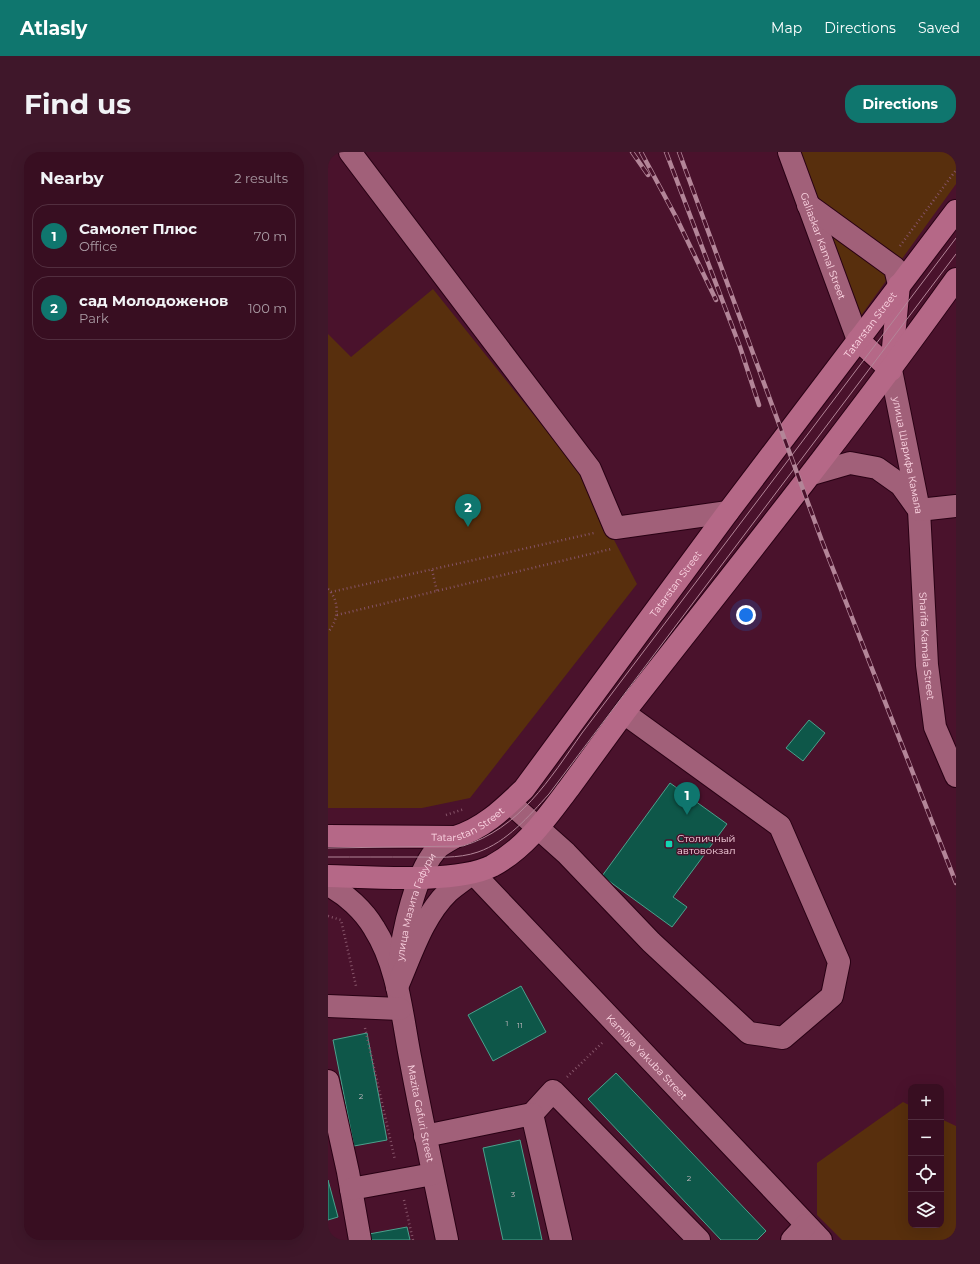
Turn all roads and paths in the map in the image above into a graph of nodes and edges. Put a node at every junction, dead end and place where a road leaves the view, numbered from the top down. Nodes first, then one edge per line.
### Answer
1 (350, 152) edge
2 (789, 152) edge
3 (808, 205) junction
4 (956, 210) edge
5 (956, 279) edge
6 (900, 285) junction
7 (858, 340) junction
8 (891, 370) junction
9 (812, 474) junction
10 (956, 506) edge
11 (918, 510) junction
12 (728, 512) junction
13 (615, 528) junction
14 (432, 570) junction
15 (328, 589) edge
16 (437, 591) junction
17 (331, 592) junction
18 (337, 615) junction
19 (328, 632) edge
20 (624, 713) junction
21 (956, 776) edge
22 (510, 803) junction
23 (539, 829) junction
24 (328, 836) edge
25 (455, 837) junction
26 (473, 873) junction
27 (328, 876) edge
28 (422, 877) junction
29 (328, 885) edge
30 (328, 916) edge
31 (397, 987) junction
32 (328, 1006) edge
33 (361, 1008) junction
34 (400, 1009) junction
35 (619, 1026) junction
36 (328, 1081) edge
37 (553, 1091) junction
38 (532, 1114) junction
39 (425, 1136) junction
40 (433, 1174) junction
41 (399, 1180) junction
42 (351, 1189) junction
43 (806, 1235) edge
44 (360, 1240) edge
45 (413, 1240) edge
46 (447, 1240) edge
47 (561, 1240) edge
48 (699, 1240) edge

1 - 13 street
2 - 3 street, Galiaskar Kamal Street
3 - 6 street
3 - 7 street, Galiaskar Kamal Street
4 - 6 main road, Tatarstan Street
5 - 8 main road
6 - 7 main road, Tatarstan Street
6 - 8 main road
7 - 8 main road
7 - 12 main road, Tatarstan Street
8 - 9 main road
8 - 11 street, улица Шарифа Камала
9 - 11 street, улица Шарифа Камала
9 - 20 main road
10 - 11 street
11 - 21 street, Sharifa Kamala Street
12 - 13 street
12 - 22 main road, Tatarstan Street
13 - 14 path
13 - 16 path
14 - 16 path
14 - 17 path
15 - 17 path
16 - 18 path
17 - 18 path
18 - 19 path
20 - 23 main road
20 - 23 street
22 - 23 street
22 - 25 main road, Tatarstan Street
23 - 26 main road
24 - 25 main road, Tatarstan Street
25 - 28 street, улица Мазита Гафури
26 - 28 main road
26 - 31 street, улица Мазита Гафури
26 - 35 street, Kamilya Yakuba Street
27 - 28 main road
28 - 31 street, улица Мазита Гафури
29 - 31 street, улица Мазита Гафури
30 - 33 path
31 - 34 street, Mazita Gafuri Street
32 - 33 street
33 - 34 street
33 - 41 path
34 - 39 street, Mazita Gafuri Street
35 - 37 path
35 - 43 street, Kamilya Yakuba Street
36 - 42 street
37 - 38 street
37 - 48 street
38 - 39 street
38 - 47 street
39 - 40 street, Mazita Gafuri Street
40 - 41 street
40 - 46 street, Mazita Gafuri Street
41 - 42 street
41 - 45 path
42 - 44 street

